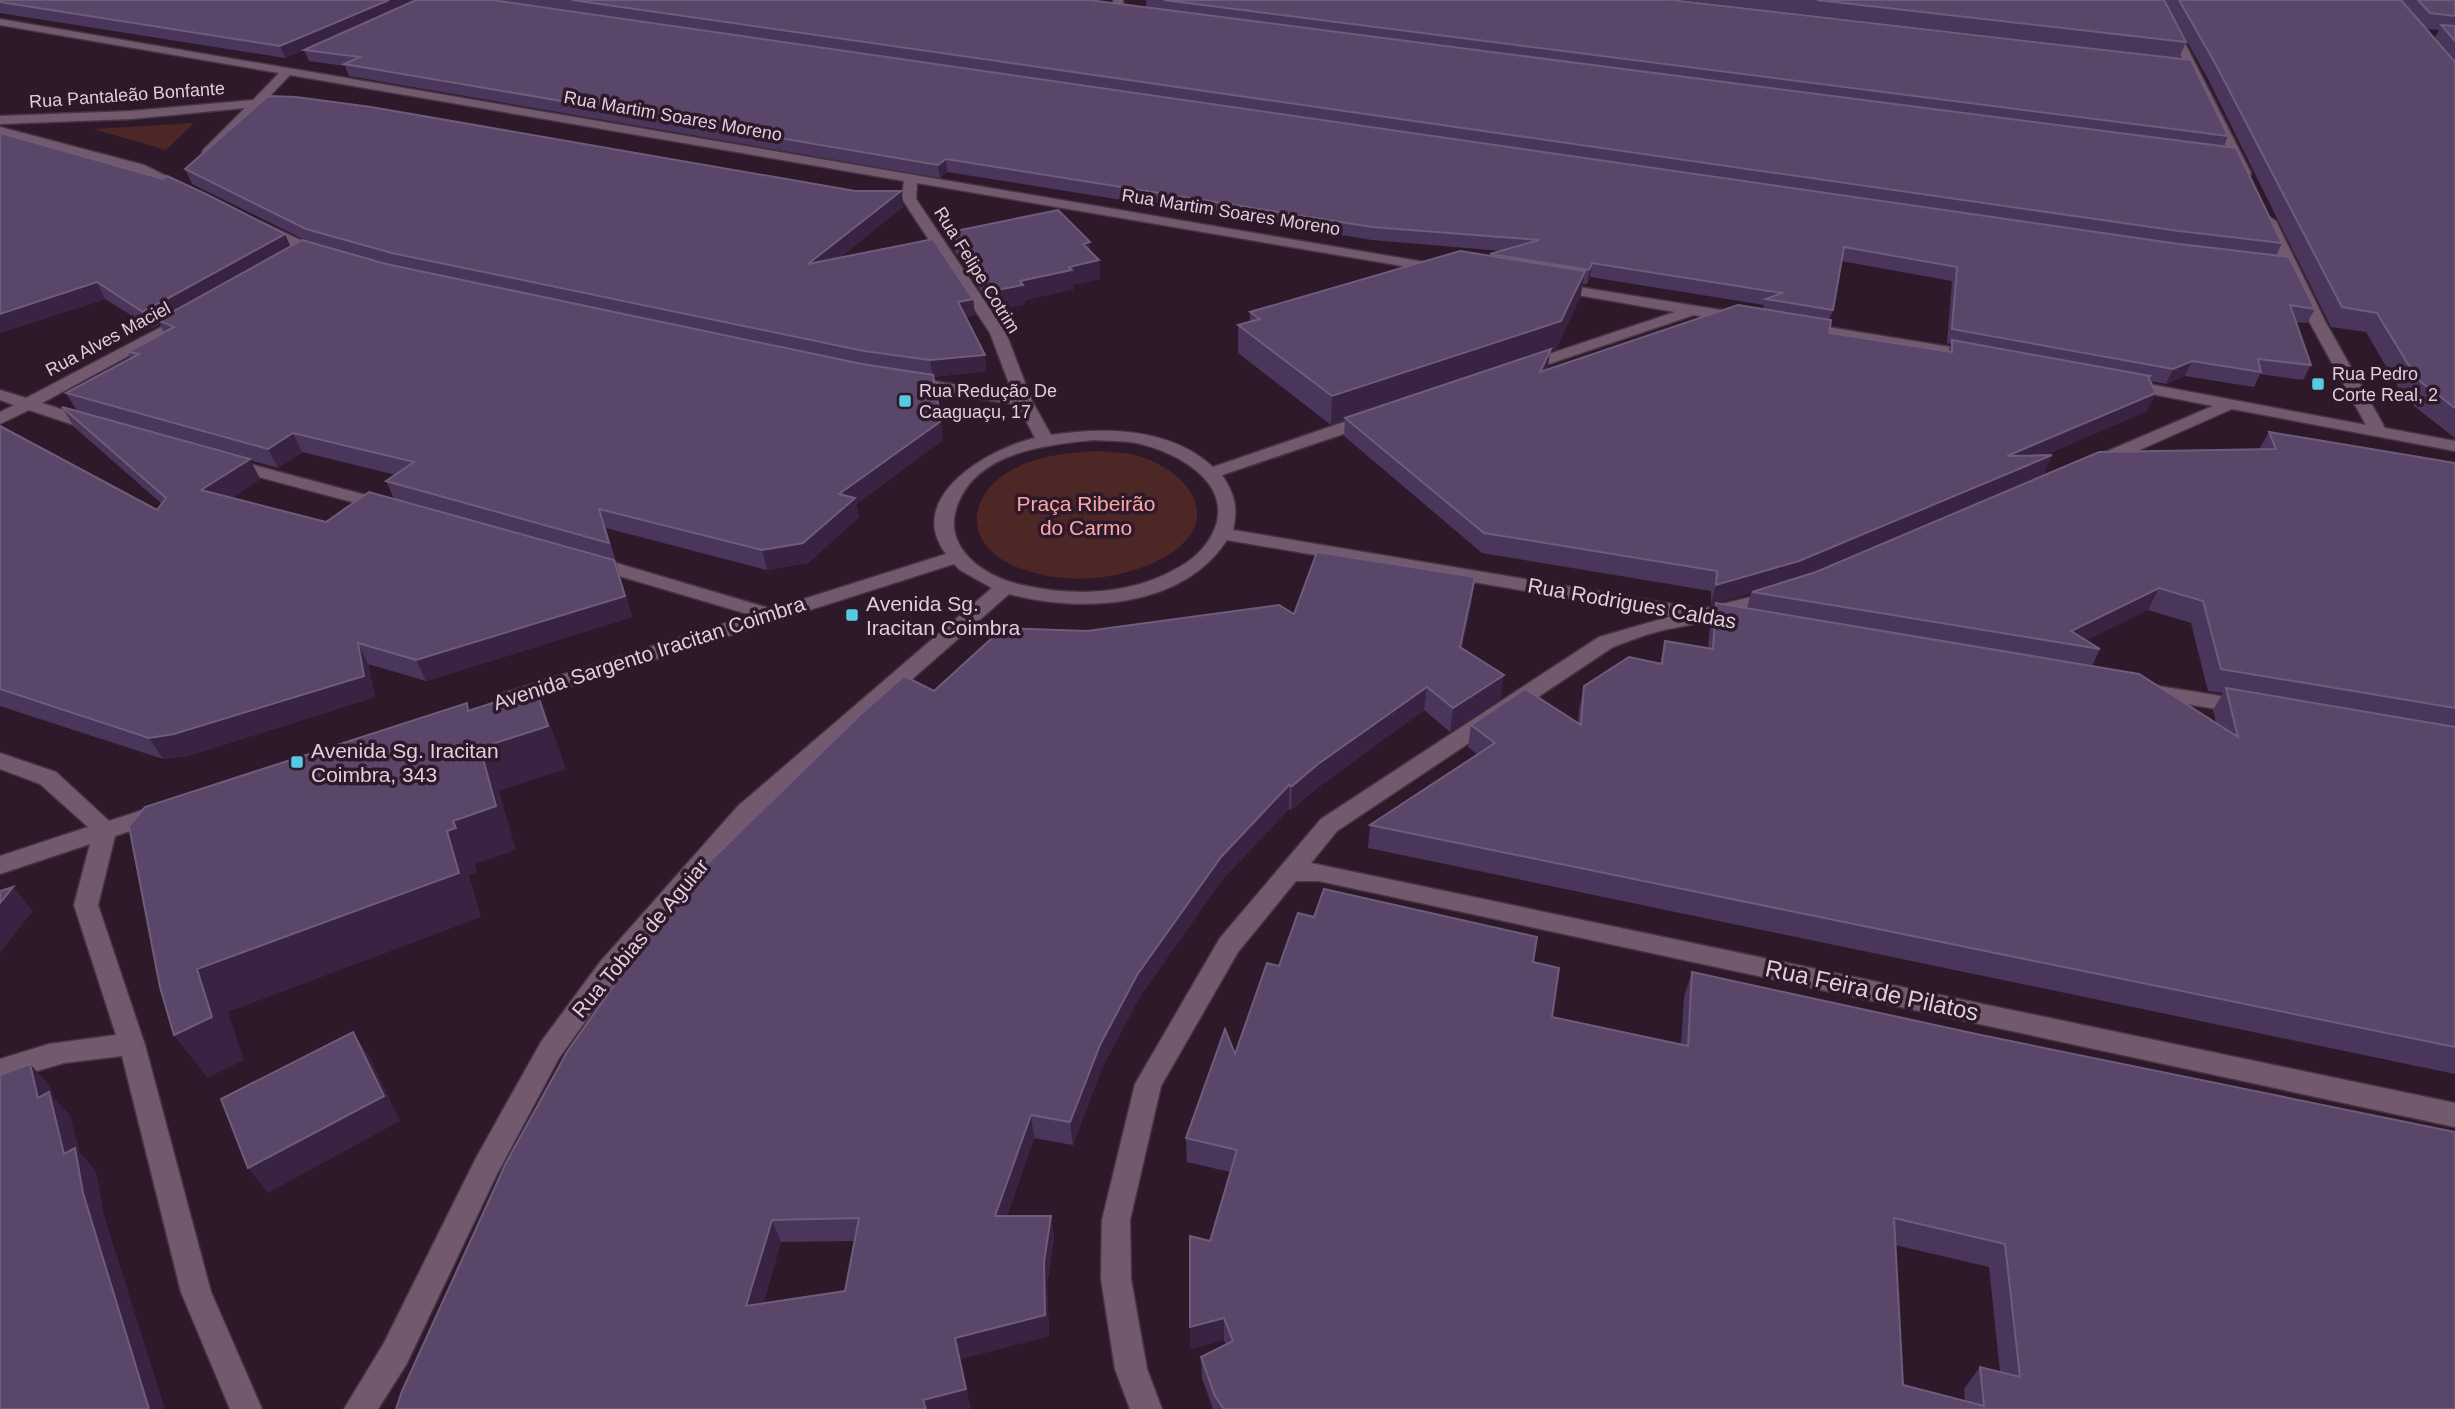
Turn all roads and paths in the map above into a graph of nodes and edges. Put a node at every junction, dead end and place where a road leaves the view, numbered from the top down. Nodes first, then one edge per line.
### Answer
1 (2158, 0) edge
2 (1115, 6) edge
3 (1134, 12) edge
4 (0, 22) edge
5 (300, 59) dead end
6 (2173, 64) edge
7 (2192, 65) junction
8 (282, 70) junction
9 (256, 103) junction
10 (302, 104) edge
11 (0, 120) edge
12 (0, 131) edge
13 (198, 162) edge
14 (911, 180) junction
15 (200, 195) edge
16 (243, 216) edge
17 (332, 257) edge
18 (1462, 272) edge
19 (1544, 286) edge
20 (204, 309) edge
21 (1693, 310) junction
22 (1760, 321) edge
23 (1788, 325) edge
24 (1991, 359) edge
25 (1511, 372) edge
26 (892, 379) edge
27 (2111, 382) edge
28 (0, 395) edge
29 (1024, 401) junction
30 (2231, 404) junction
31 (25, 405) junction
32 (1394, 411) edge
33 (0, 419) edge
34 (116, 432) edge
35 (2379, 432) junction
36 (1045, 440) junction
37 (2455, 446) edge
38 (207, 458) edge
39 (2082, 468) edge
40 (1212, 473) junction
41 (405, 511) edge
42 (1224, 534) junction
43 (956, 557) junction
44 (576, 558) edge
45 (1005, 587) junction
46 (1790, 591) edge
47 (768, 614) junction
48 (1702, 615) junction
49 (1757, 625) edge
50 (2127, 688) edge
51 (489, 705) edge
52 (2264, 710) edge
53 (0, 761) edge
54 (184, 804) edge
55 (104, 830) junction
56 (0, 865) edge
57 (1289, 872) junction
58 (132, 1045) junction
59 (0, 1071) edge
60 (2455, 1115) edge
61 (246, 1409) edge
62 (360, 1409) edge
63 (1146, 1409) edge

1 - 7 street
2 - 3 street
4 - 8 street, Rua Martim Soares Moreno
5 - 8 street
6 - 7 street
7 - 35 street
8 - 9 street
8 - 14 street, Rua Martim Soares Moreno
9 - 10 street
9 - 11 street, Rua Pantaleão Bonfante
9 - 13 street
12 - 15 street
14 - 18 street, Rua Martim Soares Moreno
14 - 29 street, Rua Felipe Cotrim
16 - 17 street
19 - 21 street
20 - 31 street, Rua Alves Maciel
21 - 22 street
21 - 25 street
23 - 24 street
26 - 29 street
27 - 30 street
28 - 31 street
29 - 36 street, Rua Felipe Cotrim
30 - 35 street
30 - 39 street
31 - 33 street, Rua Alves Maciel
31 - 34 street
32 - 40 street
35 - 37 street
36 - 40 street
36 - 43 street
38 - 41 street
40 - 42 street
42 - 45 street
42 - 48 street, Rua Rodrigues Caldas
43 - 45 street
43 - 47 street, Avenida Sargento Iracitan Coimbra
44 - 47 street
45 - 62 street, Rua Tobias de Aguiar
46 - 48 street
47 - 51 street, Avenida Sargento Iracitan Coimbra
48 - 49 street, Rua Rodrigues Caldas
48 - 57 street
50 - 52 street
53 - 55 street
54 - 55 street
55 - 56 street
55 - 58 street
57 - 60 street, Rua Feira de Pilatos
57 - 63 street
58 - 59 street
58 - 61 street

